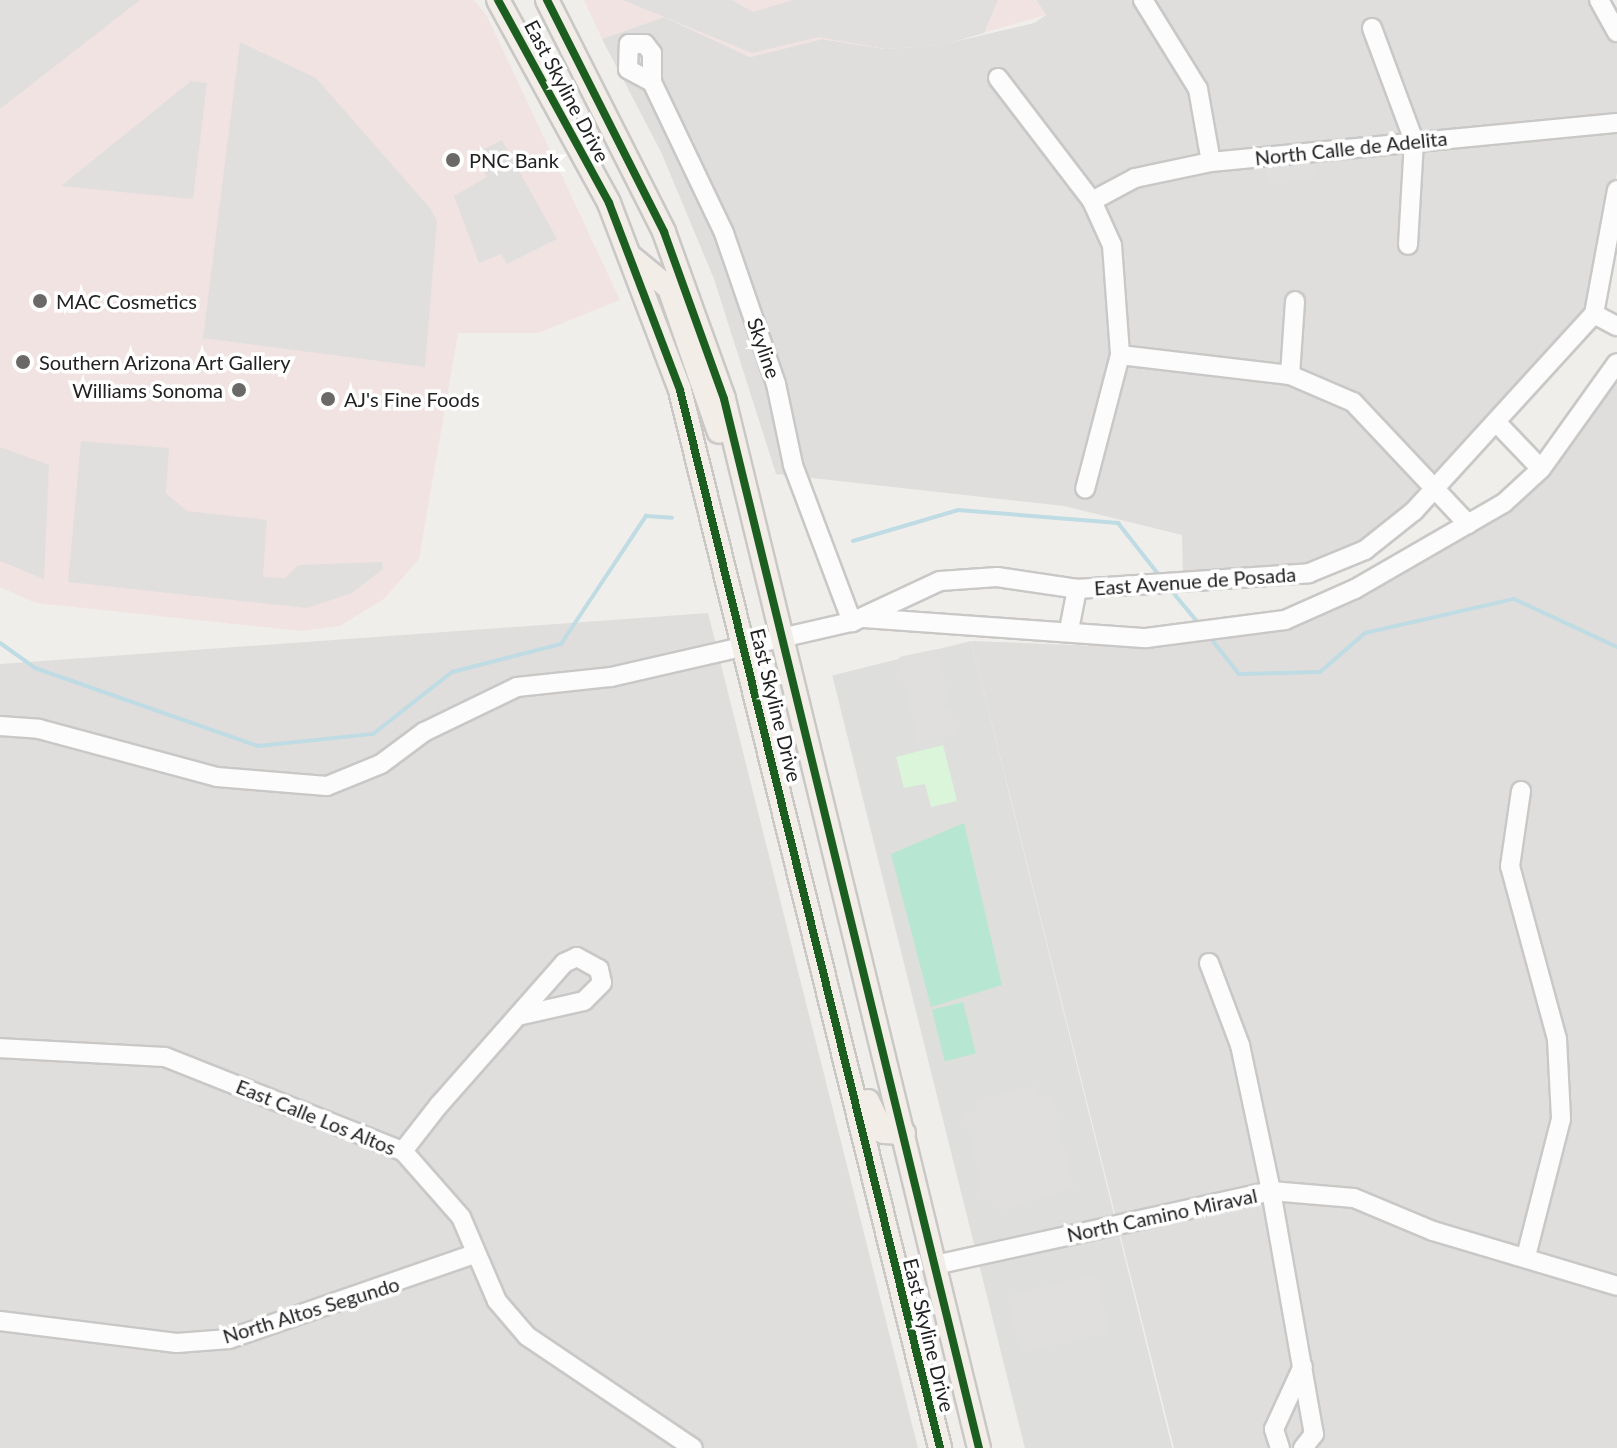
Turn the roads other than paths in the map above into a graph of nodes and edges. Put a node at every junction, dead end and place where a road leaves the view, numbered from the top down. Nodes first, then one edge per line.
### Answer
1 (498, 0) edge
2 (547, 0) edge
3 (1143, 0) edge
4 (1607, 5) edge
5 (1372, 28) dead end
6 (1617, 32) edge
7 (998, 78) dead end
8 (652, 82) dead end
9 (1617, 123) edge
10 (1414, 141) junction
11 (1211, 162) junction
12 (1617, 190) edge
13 (1092, 201) junction
14 (1408, 245) dead end
15 (630, 256) junction
16 (1295, 301) dead end
17 (1594, 314) junction
18 (1617, 326) edge
19 (1120, 355) junction
20 (1617, 363) edge
21 (1290, 375) junction
22 (1498, 424) junction
23 (1541, 469) junction
24 (1085, 489) dead end
25 (1437, 489) junction
26 (1468, 524) junction
27 (759, 534) junction
28 (1077, 589) junction
29 (858, 620) junction
30 (1069, 630) junction
31 (786, 637) junction
32 (745, 645) junction
33 (0, 726) edge
34 (1521, 791) dead end
35 (814, 933) junction
36 (1209, 963) dead end
37 (518, 1016) dead end
38 (0, 1048) edge
39 (904, 1133) junction
40 (403, 1151) junction
41 (1271, 1191) junction
42 (474, 1254) junction
43 (1526, 1256) junction
44 (935, 1265) junction
45 (1617, 1286) edge
46 (0, 1321) edge
47 (1303, 1366) junction
48 (693, 1448) edge
49 (940, 1448) edge
50 (979, 1448) edge
51 (1280, 1448) edge
52 (1303, 1448) edge

1 - 15 main road, East Skyline Drive
2 - 27 main road, East Skyline Drive
3 - 11 street
4 - 6 street
5 - 10 street
7 - 13 street
8 - 29 street, Skyline
9 - 10 street, North Calle de Adelita
10 - 11 street, North Calle de Adelita
10 - 14 street
11 - 13 street, North Calle de Adelita
12 - 17 street
13 - 19 street
15 - 27 main road
15 - 32 main road, East Skyline Drive
16 - 21 street
17 - 18 street
17 - 22 street, East Avenue de Posada
19 - 21 street
19 - 24 street
20 - 23 street, East Avenue de Posada
21 - 25 street
22 - 23 street
22 - 25 street, East Avenue de Posada
23 - 26 street, East Avenue de Posada
25 - 26 street
25 - 28 street, East Avenue de Posada
26 - 30 street, East Avenue de Posada
27 - 31 main road, East Skyline Drive
28 - 29 street, East Avenue de Posada
28 - 30 street
29 - 30 street, East Avenue de Posada
29 - 31 street, East Avenue de Posada
31 - 32 street, East Avenue de Posada
31 - 39 main road, East Skyline Drive
32 - 33 street, East Avenue de Posada
32 - 35 main road, East Skyline Drive
34 - 43 street
35 - 39 main road
35 - 49 main road, East Skyline Drive
36 - 41 street
37 - 40 street
38 - 40 street, East Calle Los Altos
39 - 44 main road, East Skyline Drive
40 - 42 street, East Calle Los Altos
41 - 43 street, North Camino Miraval
41 - 44 street, North Camino Miraval
41 - 47 street
42 - 46 street, North Altos Segundo
42 - 48 street, East Calle Los Altos
43 - 45 street, North Camino Miraval
44 - 50 main road, East Skyline Drive
47 - 51 street
47 - 52 street

